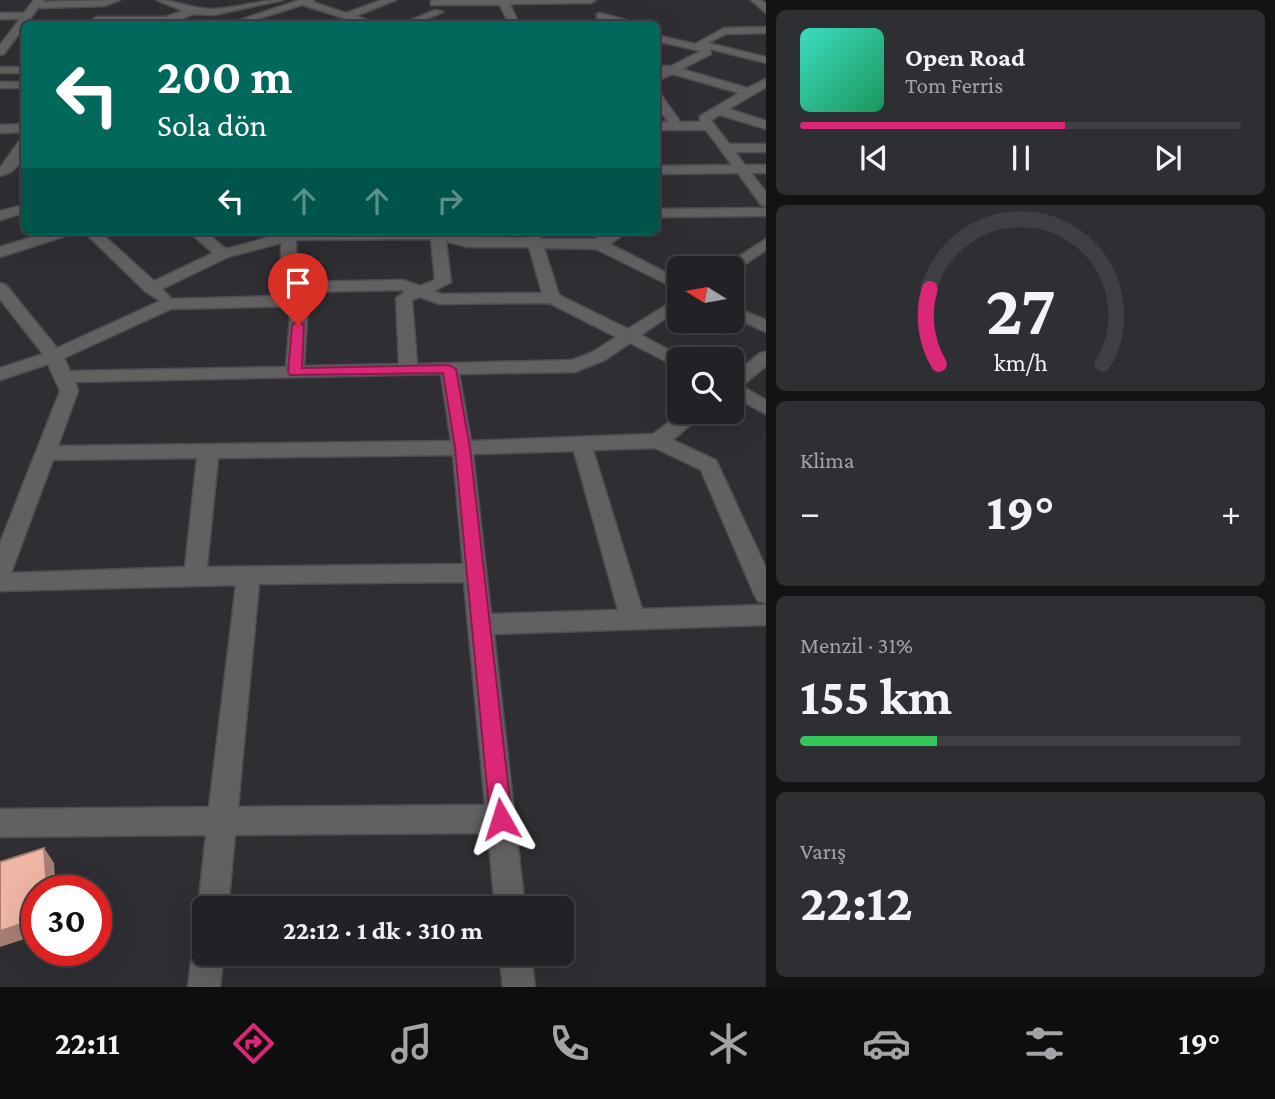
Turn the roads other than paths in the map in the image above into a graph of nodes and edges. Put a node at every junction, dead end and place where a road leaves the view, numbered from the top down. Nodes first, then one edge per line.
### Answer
1 (115, 0) edge
2 (162, 0) edge
3 (244, 0) edge
4 (278, 0) edge
5 (391, 0) edge
6 (591, 0) edge
7 (306, 1) edge
8 (37, 2) edge
9 (504, 2) junction
10 (104, 3) junction
11 (256, 5) junction
12 (434, 5) edge
13 (192, 11) junction
14 (0, 16) edge
15 (345, 16) junction
16 (603, 20) edge
17 (24, 21) edge
18 (98, 21) edge
19 (167, 21) edge
20 (259, 21) edge
21 (361, 21) edge
22 (411, 21) edge
23 (513, 21) edge
24 (21, 22) edge
25 (21, 26) edge
26 (766, 30) edge
27 (660, 39) edge
28 (703, 47) junction
29 (3, 52) edge
30 (21, 58) edge
31 (766, 60) edge
32 (660, 67) edge
33 (0, 70) edge
34 (21, 70) edge
35 (671, 70) junction
36 (660, 76) edge
37 (766, 82) edge
38 (0, 85) edge
39 (21, 85) edge
40 (748, 92) junction
41 (660, 102) edge
42 (718, 110) junction
43 (660, 120) edge
44 (673, 120) junction
45 (706, 122) junction
46 (766, 125) edge
47 (660, 127) edge
48 (21, 128) edge
49 (0, 129) edge
50 (21, 148) edge
51 (725, 148) junction
52 (766, 148) edge
53 (766, 169) edge
54 (660, 170) edge
55 (742, 170) junction
56 (4, 171) edge
57 (766, 202) edge
58 (21, 210) edge
59 (766, 212) edge
60 (660, 213) edge
61 (0, 216) edge
62 (54, 235) edge
63 (94, 235) edge
64 (200, 235) edge
65 (299, 235) edge
66 (428, 235) edge
67 (436, 235) edge
68 (614, 235) edge
69 (288, 236) junction
70 (533, 237) edge
71 (766, 243) edge
72 (599, 244) junction
73 (0, 251) edge
74 (223, 254) junction
75 (744, 258) edge
76 (667, 279) edge
77 (0, 288) edge
78 (151, 288) junction
79 (422, 291) junction
80 (294, 294) junction
81 (552, 298) junction
82 (168, 303) junction
83 (7, 307) edge
84 (667, 310) edge
85 (744, 317) edge
86 (766, 327) edge
87 (630, 335) junction
88 (667, 355) edge
89 (54, 356) junction
90 (766, 356) edge
91 (449, 369) junction
92 (408, 370) junction
93 (295, 372) junction
94 (0, 374) edge
95 (744, 376) edge
96 (64, 377) junction
97 (744, 394) edge
98 (766, 408) edge
99 (680, 424) edge
100 (658, 441) junction
101 (582, 445) junction
102 (462, 448) junction
103 (46, 453) junction
104 (208, 453) junction
105 (0, 572) edge
106 (475, 573) junction
107 (195, 576) junction
108 (248, 576) junction
109 (0, 582) edge
110 (763, 583) edge
111 (766, 615) edge
112 (633, 619) junction
113 (481, 624) junction
114 (501, 819) junction
115 (222, 821) junction
116 (0, 823) edge
117 (214, 896) edge
118 (509, 896) edge
119 (207, 966) edge
120 (516, 966) edge
121 (204, 987) edge
122 (519, 987) edge

1 - 10 street
2 - 13 street
3 - 11 street
4 - 11 street
5 - 15 street
6 - 9 street
6 - 16 street
7 - 15 street
7 - 20 street
8 - 10 street
8 - 17 street
9 - 12 street
9 - 23 street
10 - 18 street
11 - 13 street
12 - 22 street
13 - 19 street
14 - 24 street
15 - 21 street
25 - 29 street
26 - 28 street
27 - 28 street
28 - 31 street
28 - 35 street
29 - 30 street
32 - 35 street
33 - 34 street
35 - 36 street
35 - 40 street
37 - 40 street
38 - 39 street
40 - 42 street
41 - 44 street
42 - 45 street
42 - 46 street
43 - 44 street
44 - 45 street
45 - 47 street
45 - 51 street
48 - 49 street
50 - 56 street
51 - 52 street
51 - 55 street
53 - 55 street
54 - 55 street
55 - 57 street
58 - 61 street
59 - 60 street
62 - 73 street
63 - 78 street
64 - 74 street
65 - 69 street
66 - 79 street
67 - 70 street
68 - 72 street
69 - 74 street
69 - 80 street
70 - 72 street
70 - 81 street
71 - 75 street
72 - 76 street
74 - 78 street
77 - 83 street
78 - 82 street
79 - 80 street
79 - 81 street
79 - 92 street
80 - 82 street
80 - 93 street
81 - 87 street
82 - 89 street
83 - 89 street
84 - 87 street
85 - 86 street
87 - 88 street
87 - 91 street
89 - 94 street
89 - 96 street
90 - 95 street
91 - 92 street
91 - 102 street
92 - 93 street
93 - 96 street
96 - 103 street
97 - 98 street
99 - 100 street
100 - 101 street
100 - 110 street
101 - 102 street
101 - 112 street
102 - 104 street
102 - 106 street
103 - 104 street
103 - 105 street
104 - 107 street
106 - 108 street
106 - 113 street
107 - 108 street
107 - 109 street
108 - 115 street
111 - 112 street
112 - 113 street
113 - 114 street
114 - 115 street
114 - 118 street
115 - 116 street
115 - 117 street
119 - 121 street
120 - 122 street

